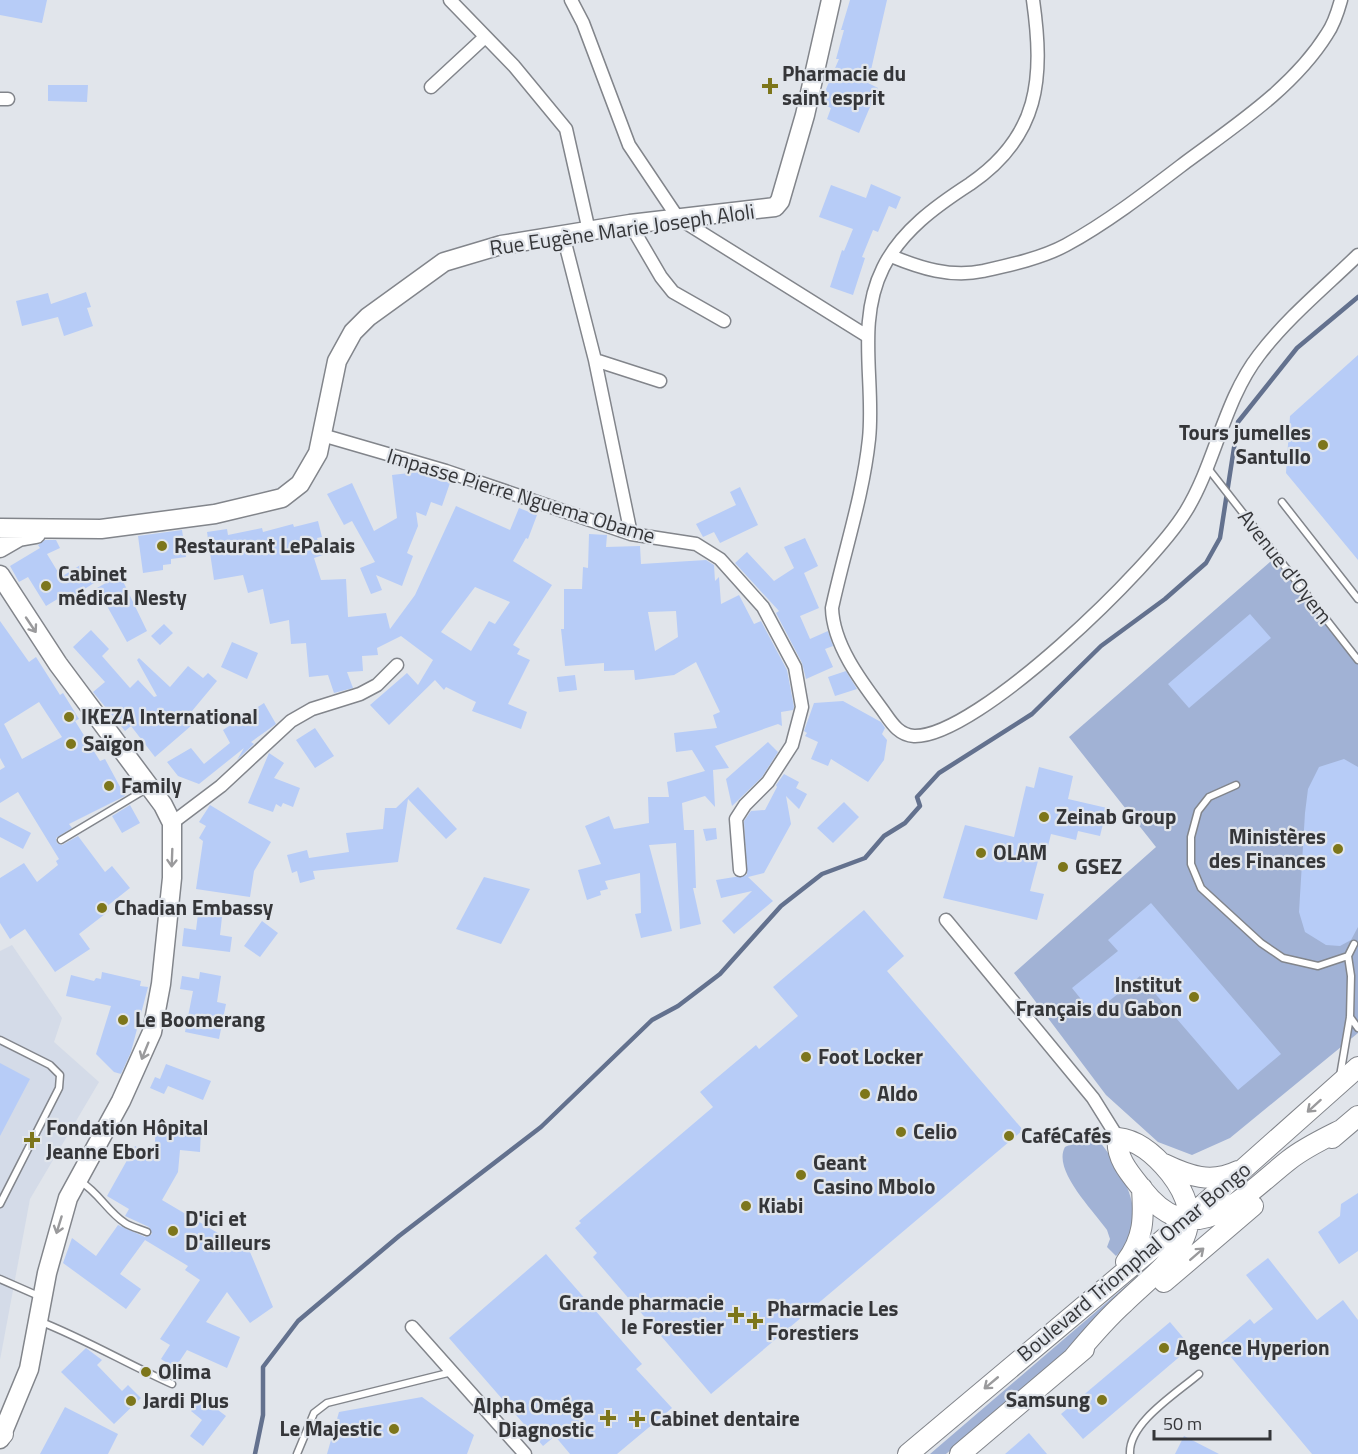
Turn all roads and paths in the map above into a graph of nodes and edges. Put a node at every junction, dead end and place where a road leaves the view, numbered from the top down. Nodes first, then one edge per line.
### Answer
1 (450, 0) edge
2 (571, 0) edge
3 (831, 0) edge
4 (1033, 0) edge
5 (1341, 0) edge
6 (485, 37) junction
7 (431, 87) dead end
8 (678, 218) junction
9 (630, 224) junction
10 (589, 231) junction
11 (563, 235) junction
12 (1358, 255) edge
13 (891, 256) junction
14 (724, 321) dead end
15 (867, 336) junction
16 (595, 360) junction
17 (660, 381) dead end
18 (322, 435) junction
19 (1206, 466) junction
20 (1282, 502) dead end
21 (0, 528) edge
22 (73, 530) junction
23 (631, 534) junction
24 (0, 537) edge
25 (19, 537) junction
26 (0, 548) edge
27 (0, 576) edge
28 (1358, 599) edge
29 (1358, 660) edge
30 (397, 665) dead end
31 (1236, 784) dead end
32 (150, 787) junction
33 (172, 823) junction
34 (61, 840) dead end
35 (740, 870) dead end
36 (946, 920) dead end
37 (1354, 944) dead end
38 (1348, 956) junction
39 (1350, 1017) junction
40 (1358, 1028) edge
41 (0, 1040) edge
42 (1358, 1067) edge
43 (1338, 1084) junction
44 (1358, 1116) edge
45 (1341, 1130) junction
46 (1118, 1137) junction
47 (1160, 1163) junction
48 (1249, 1166) junction
49 (77, 1180) junction
50 (1142, 1188) junction
51 (0, 1204) edge
52 (1189, 1218) junction
53 (147, 1232) dead end
54 (0, 1279) edge
55 (1113, 1279) junction
56 (42, 1298) junction
57 (39, 1321) junction
58 (412, 1327) dead end
59 (1074, 1357) junction
60 (452, 1372) junction
61 (1199, 1374) dead end
62 (172, 1384) dead end
63 (1, 1437) edge
64 (297, 1454) edge
65 (525, 1454) edge
66 (908, 1454) edge
67 (960, 1454) edge
68 (1130, 1454) edge

1 - 6 street
2 - 8 street
3 - 8 main road, Rue Eugène Marie Joseph Aloli
4 - 13 street
5 - 13 street
6 - 7 street
6 - 10 street
8 - 9 main road, Rue Eugène Marie Joseph Aloli
8 - 15 street
9 - 10 main road, Rue Eugène Marie Joseph Aloli
9 - 14 street
10 - 11 main road, Rue Eugène Marie Joseph Aloli
11 - 16 street
11 - 18 main road, Rue Eugène Marie Joseph Aloli
12 - 19 street
13 - 15 street
15 - 19 street
16 - 17 street
16 - 23 street
18 - 22 main road, Rue Eugène Marie Joseph Aloli
18 - 23 street, Impasse Pierre Nguema Obame
19 - 29 lane, Avenue d'Oyem
20 - 28 lane
21 - 22 main road
22 - 25 main road
23 - 35 street, Impasse Pierre Nguema Obame
24 - 25 main road
25 - 26 main road
27 -> 32 main road
30 - 33 street
31 - 38 lane
32 - 33 main road
32 - 34 lane
33 -> 49 main road
36 - 46 street
37 - 38 lane
38 - 39 lane
39 - 40 lane
39 - 43 lane
41 - 51 lane
42 - 43 main road, Boulevard Triomphal Omar Bongo
43 -> 48 main road, Boulevard Triomphal Omar Bongo
44 - 45 main road, Boulevard Triomphal Omar Bongo
45 - 52 main road
59 -> 45 main road, Boulevard Triomphal Omar Bongo
46 - 47 main road
46 - 50 main road
47 - 48 main road
47 - 52 main road
48 - 52 main road, Boulevard Triomphal Omar Bongo
49 - 53 lane
49 -> 56 main road
50 - 52 main road
50 - 55 main road
52 - 55 main road, Boulevard Triomphal Omar Bongo
52 - 59 main road
54 - 56 lane
55 -> 66 main road, Boulevard Triomphal Omar Bongo
56 - 57 main road
57 - 62 lane
57 - 63 main road
58 - 60 street
59 - 67 main road, Boulevard Triomphal Omar Bongo
60 - 64 lane
60 - 65 street
61 - 68 lane

